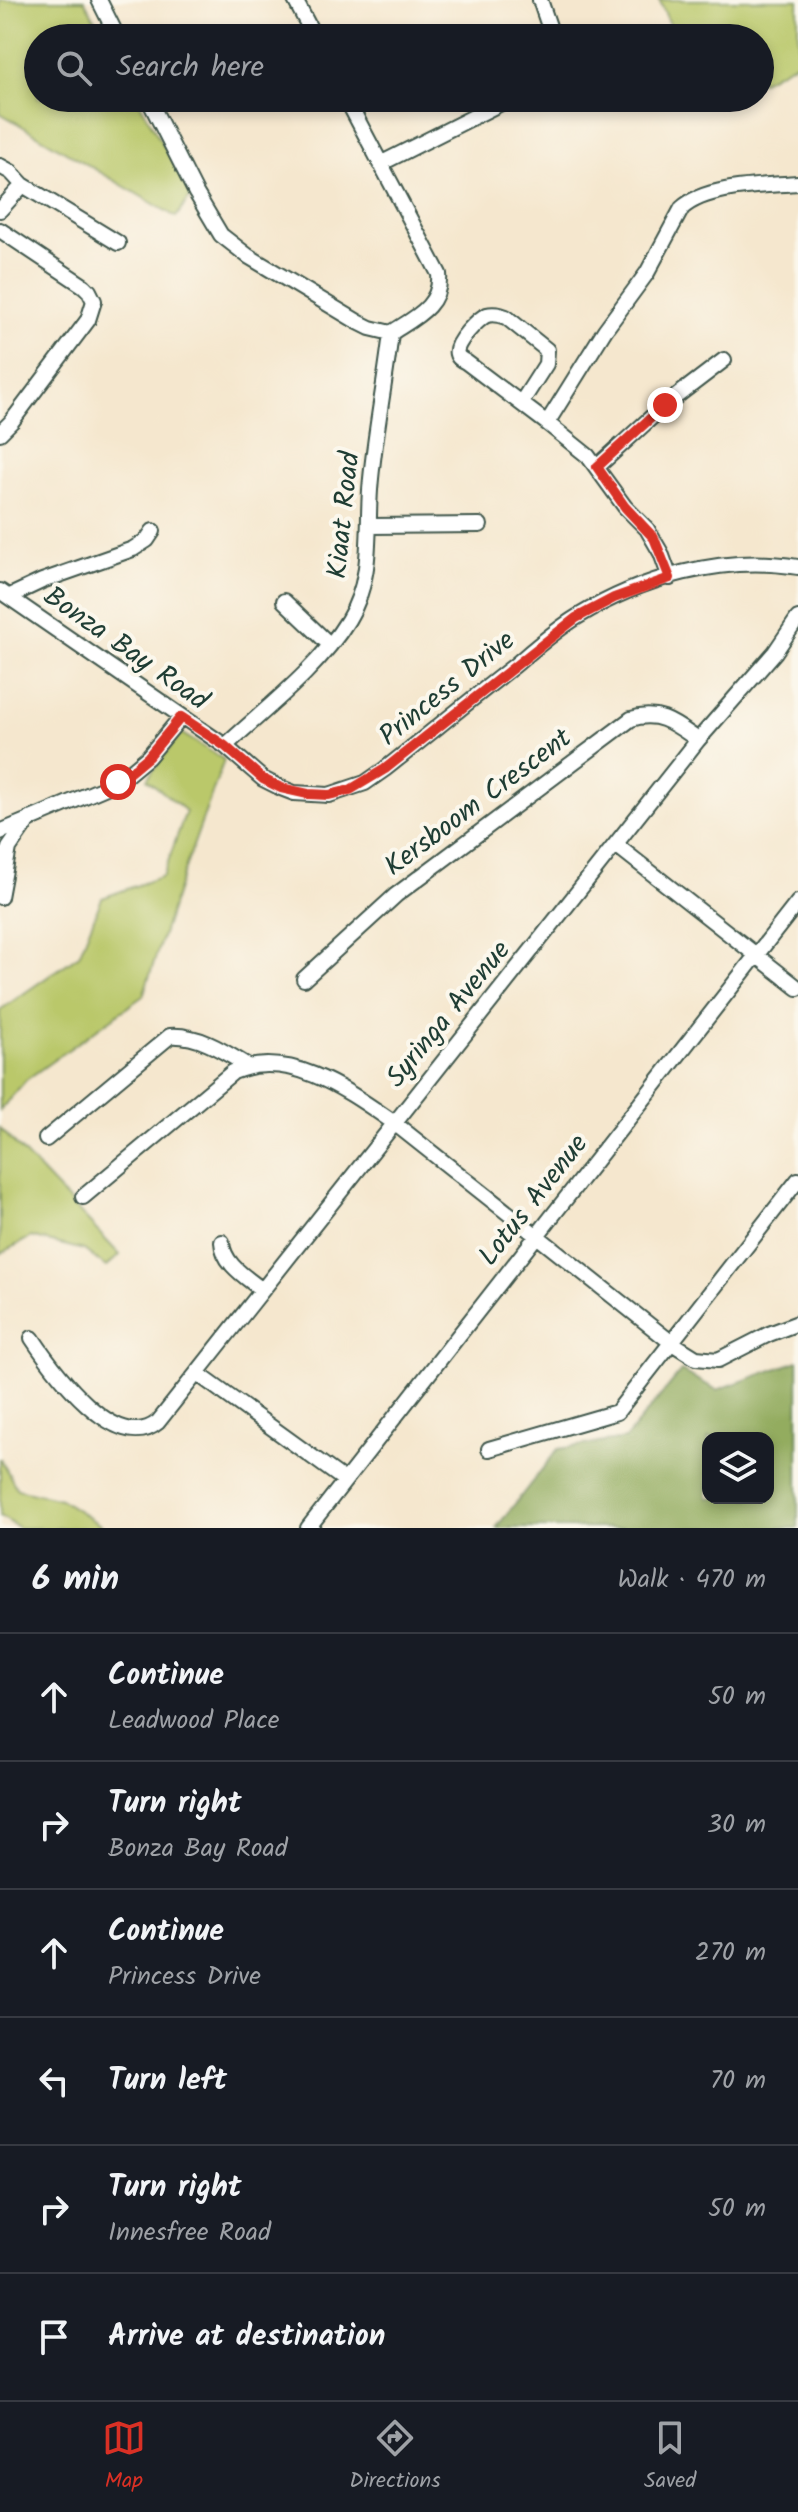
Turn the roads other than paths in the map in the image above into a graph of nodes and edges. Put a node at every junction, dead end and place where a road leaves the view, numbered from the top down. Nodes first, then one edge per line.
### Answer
1 (99, 0) edge
2 (295, 0) edge
3 (540, 0) edge
4 (111, 24) edge
5 (308, 24) edge
6 (548, 24) edge
7 (155, 112) edge
8 (353, 112) edge
9 (483, 112) edge
10 (380, 164) junction
11 (0, 166) edge
12 (798, 183) edge
13 (23, 185) junction
14 (0, 210) edge
15 (0, 230) edge
16 (118, 243) dead end
17 (391, 333) junction
18 (724, 360) dead end
19 (521, 403) junction
20 (547, 423) junction
21 (0, 433) edge
22 (597, 467) junction
23 (480, 525) dead end
24 (370, 526) junction
25 (153, 531) dead end
26 (798, 567) edge
27 (670, 578) junction
28 (5, 593) edge
29 (284, 601) dead end
30 (798, 618) edge
31 (330, 645) junction
32 (181, 717) junction
33 (698, 740) junction
34 (225, 746) junction
35 (29, 819) junction
36 (0, 832) edge
37 (616, 845) junction
38 (0, 897) edge
39 (798, 902) edge
40 (755, 955) junction
41 (304, 979) dead end
42 (798, 988) edge
43 (248, 1066) junction
44 (393, 1122) junction
45 (46, 1139) dead end
46 (798, 1180) edge
47 (83, 1197) dead end
48 (536, 1236) junction
49 (222, 1242) dead end
50 (262, 1290) junction
51 (798, 1323) edge
52 (32, 1338) dead end
53 (672, 1343) junction
54 (198, 1374) junction
55 (489, 1449) dead end
56 (343, 1479) junction
57 (308, 1528) edge

1 - 4 street
2 - 5 street
3 - 6 street
7 - 17 street
8 - 10 street
9 - 10 street
10 - 17 street
11 - 13 street
12 - 20 street
13 - 14 street
13 - 16 street
15 - 21 street
17 - 24 street, Kiaat Road
18 - 22 street
19 - 19 street
19 - 20 street
20 - 22 street
22 - 27 street
23 - 24 street
24 - 31 street, Kiaat Road
25 - 28 street
26 - 27 street, Princess Drive
27 - 34 street, Princess Drive
28 - 32 street, Bonza Bay Road
29 - 31 street
30 - 33 street, Syringa Avenue
31 - 34 street, Kiaat Road
32 - 34 street, Bonza Bay Road
32 - 35 street
33 - 37 street, Syringa Avenue
33 - 41 street, Kersboom Crescent
35 - 36 street
35 - 38 street
37 - 40 street
37 - 44 street, Syringa Avenue
39 - 40 street, Lotus Avenue
40 - 42 street
40 - 48 street, Lotus Avenue
43 - 44 street
43 - 45 street
43 - 47 street
44 - 48 street
44 - 50 street, Syringa Avenue
46 - 53 street
48 - 53 street
48 - 56 street, Lotus Avenue
49 - 50 street
50 - 54 street, Syringa Avenue
51 - 53 street
52 - 54 street, Syringa Avenue
53 - 55 street
54 - 56 street
56 - 57 street, Lotus Avenue

